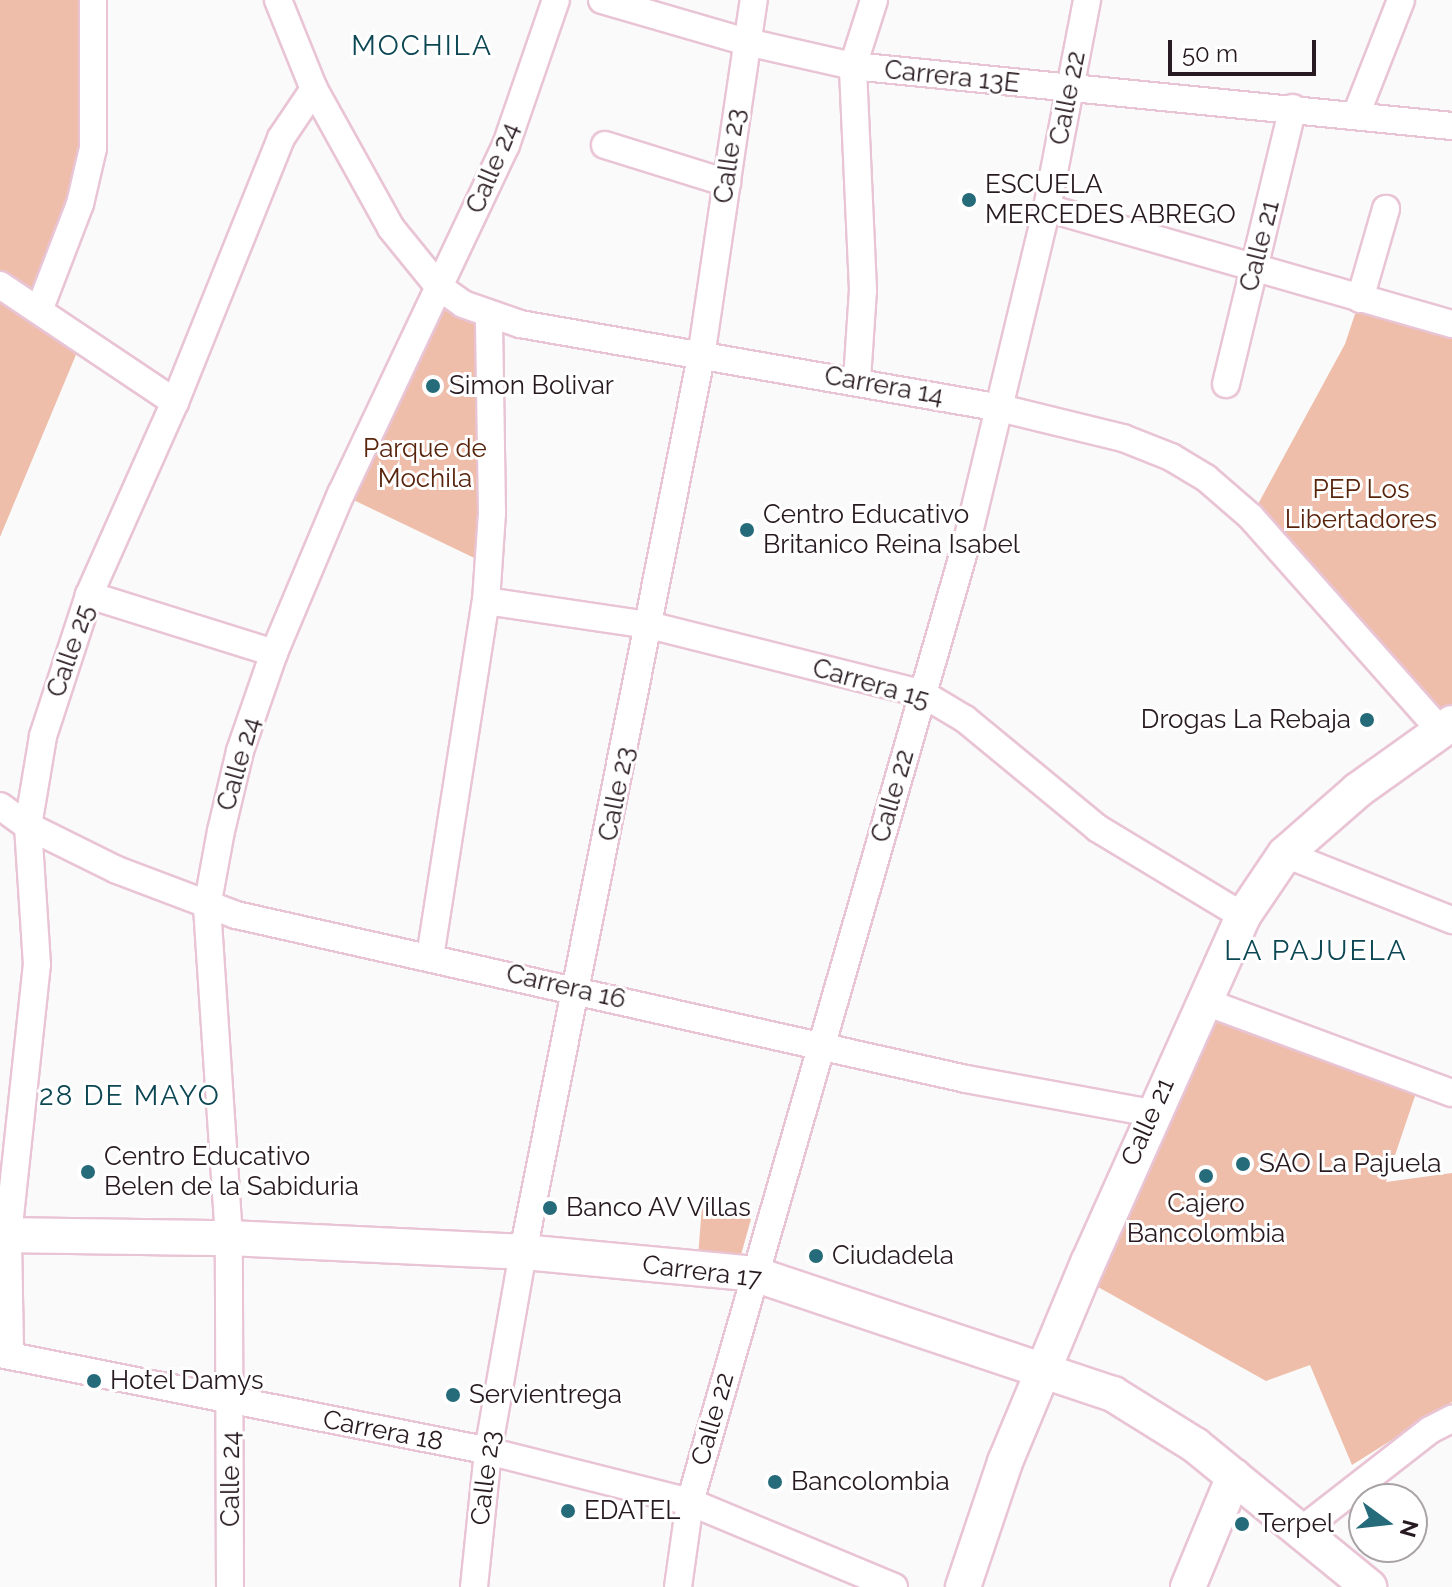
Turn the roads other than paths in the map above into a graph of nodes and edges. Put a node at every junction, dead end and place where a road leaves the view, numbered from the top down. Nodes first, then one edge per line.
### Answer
1 (93, 0) edge
2 (278, 0) edge
3 (556, 0) edge
4 (602, 0) edge
5 (754, 0) edge
6 (874, 0) edge
7 (1087, 0) edge
8 (1401, 0) edge
9 (747, 42) junction
10 (853, 66) junction
11 (314, 89) junction
12 (1070, 89) junction
13 (1293, 108) junction
14 (1356, 115) junction
15 (1452, 126) edge
16 (605, 145) dead end
17 (727, 183) junction
18 (1047, 208) junction
19 (1386, 209) dead end
20 (1255, 266) junction
21 (0, 285) edge
22 (439, 287) junction
23 (1360, 299) junction
24 (40, 308) junction
25 (489, 317) junction
26 (1452, 324) edge
27 (701, 357) junction
28 (857, 380) junction
29 (1226, 384) dead end
30 (175, 402) junction
31 (1000, 408) junction
32 (89, 595) junction
33 (486, 601) junction
34 (649, 625) junction
35 (274, 653) junction
36 (923, 694) junction
37 (1446, 726) edge
38 (0, 806) edge
39 (28, 826) junction
40 (1285, 854) junction
41 (207, 907) junction
42 (1243, 916) junction
43 (1452, 920) edge
44 (430, 957) junction
45 (578, 990) junction
46 (1203, 1001) junction
47 (821, 1046) junction
48 (1452, 1093) edge
49 (1151, 1113) junction
50 (4, 1235) edge
51 (229, 1238) junction
52 (523, 1252) junction
53 (754, 1274) junction
54 (5, 1353) edge
55 (1044, 1369) junction
56 (231, 1400) junction
57 (1452, 1419) edge
58 (488, 1451) junction
59 (1234, 1476) junction
60 (690, 1502) junction
61 (1299, 1532) junction
62 (230, 1587) edge
63 (474, 1587) edge
64 (678, 1587) edge
65 (894, 1587) edge
66 (963, 1587) edge
67 (1188, 1587) edge
68 (1369, 1587) edge

1 - 24 street
2 - 11 street
3 - 22 street, Calle 24
4 - 9 street, Carrera 13E
5 - 9 street, Calle 23
6 - 10 street
7 - 12 street, Calle 22
8 - 14 street
9 - 10 street, Carrera 13E
9 - 17 street, Calle 23
10 - 12 street, Carrera 13E
10 - 28 street
11 - 22 street, Carrera 14
11 - 30 street, Calle 25
12 - 13 street, Carrera 13E
12 - 18 street, Calle 22
13 - 14 street, Carrera 13E
13 - 20 street, Calle 21
14 - 15 street, Carrera 13E
16 - 17 street
17 - 27 street, Calle 23
18 - 20 street
18 - 31 street, Calle 22
19 - 23 street
20 - 23 street
20 - 29 street, Calle 21
21 - 24 street
22 - 25 street, Carrera 14
22 - 35 street, Calle 24
23 - 26 street
24 - 30 street
25 - 27 street, Carrera 14
25 - 33 street
27 - 28 street, Carrera 14
27 - 34 street, Calle 23
28 - 31 street, Carrera 14
30 - 32 street, Calle 25
31 - 36 street, Calle 22
31 - 37 street, Carrera 14
32 - 35 street
32 - 39 street, Calle 25
33 - 34 street, Carrera 15
33 - 44 street
34 - 36 street, Carrera 15
34 - 45 street, Calle 23
35 - 41 street, Calle 24
36 - 42 street, Carrera 15
36 - 47 street, Calle 22
37 - 40 main road, Calle 21
38 - 39 street, Carrera 16
39 - 41 street, Carrera 16
39 - 50 street, Calle 25
40 - 42 main road, Calle 21
40 - 43 street
41 - 44 street, Carrera 16
41 - 51 street, Calle 24
42 - 46 main road, Calle 21
44 - 45 street, Carrera 16
45 - 47 street, Carrera 16
45 - 52 street, Calle 23
46 - 48 street
46 - 49 main road, Calle 21
47 - 49 street, Carrera 16
47 - 53 street, Calle 22
49 - 55 main road, Calle 21
50 - 51 main road, Carrera 17
50 - 54 street, Calle 25
51 - 52 main road, Carrera 17
51 - 56 street, Calle 24
52 - 53 main road, Carrera 17
52 - 58 street, Calle 23
53 - 55 main road, Carrera 17
53 - 60 street, Calle 22
54 - 56 street, Carrera 18
55 - 59 main road, Carrera 17
55 - 66 main road, Calle 21
56 - 58 street, Carrera 18
56 - 62 street, Calle 24
57 - 61 street
58 - 60 street, Carrera 18
58 - 63 street, Calle 23
59 - 61 main road, Carrera 17
59 - 67 main road
60 - 64 street, Calle 22
60 - 65 street, Carrera 18
61 - 68 main road, Carrera 17

